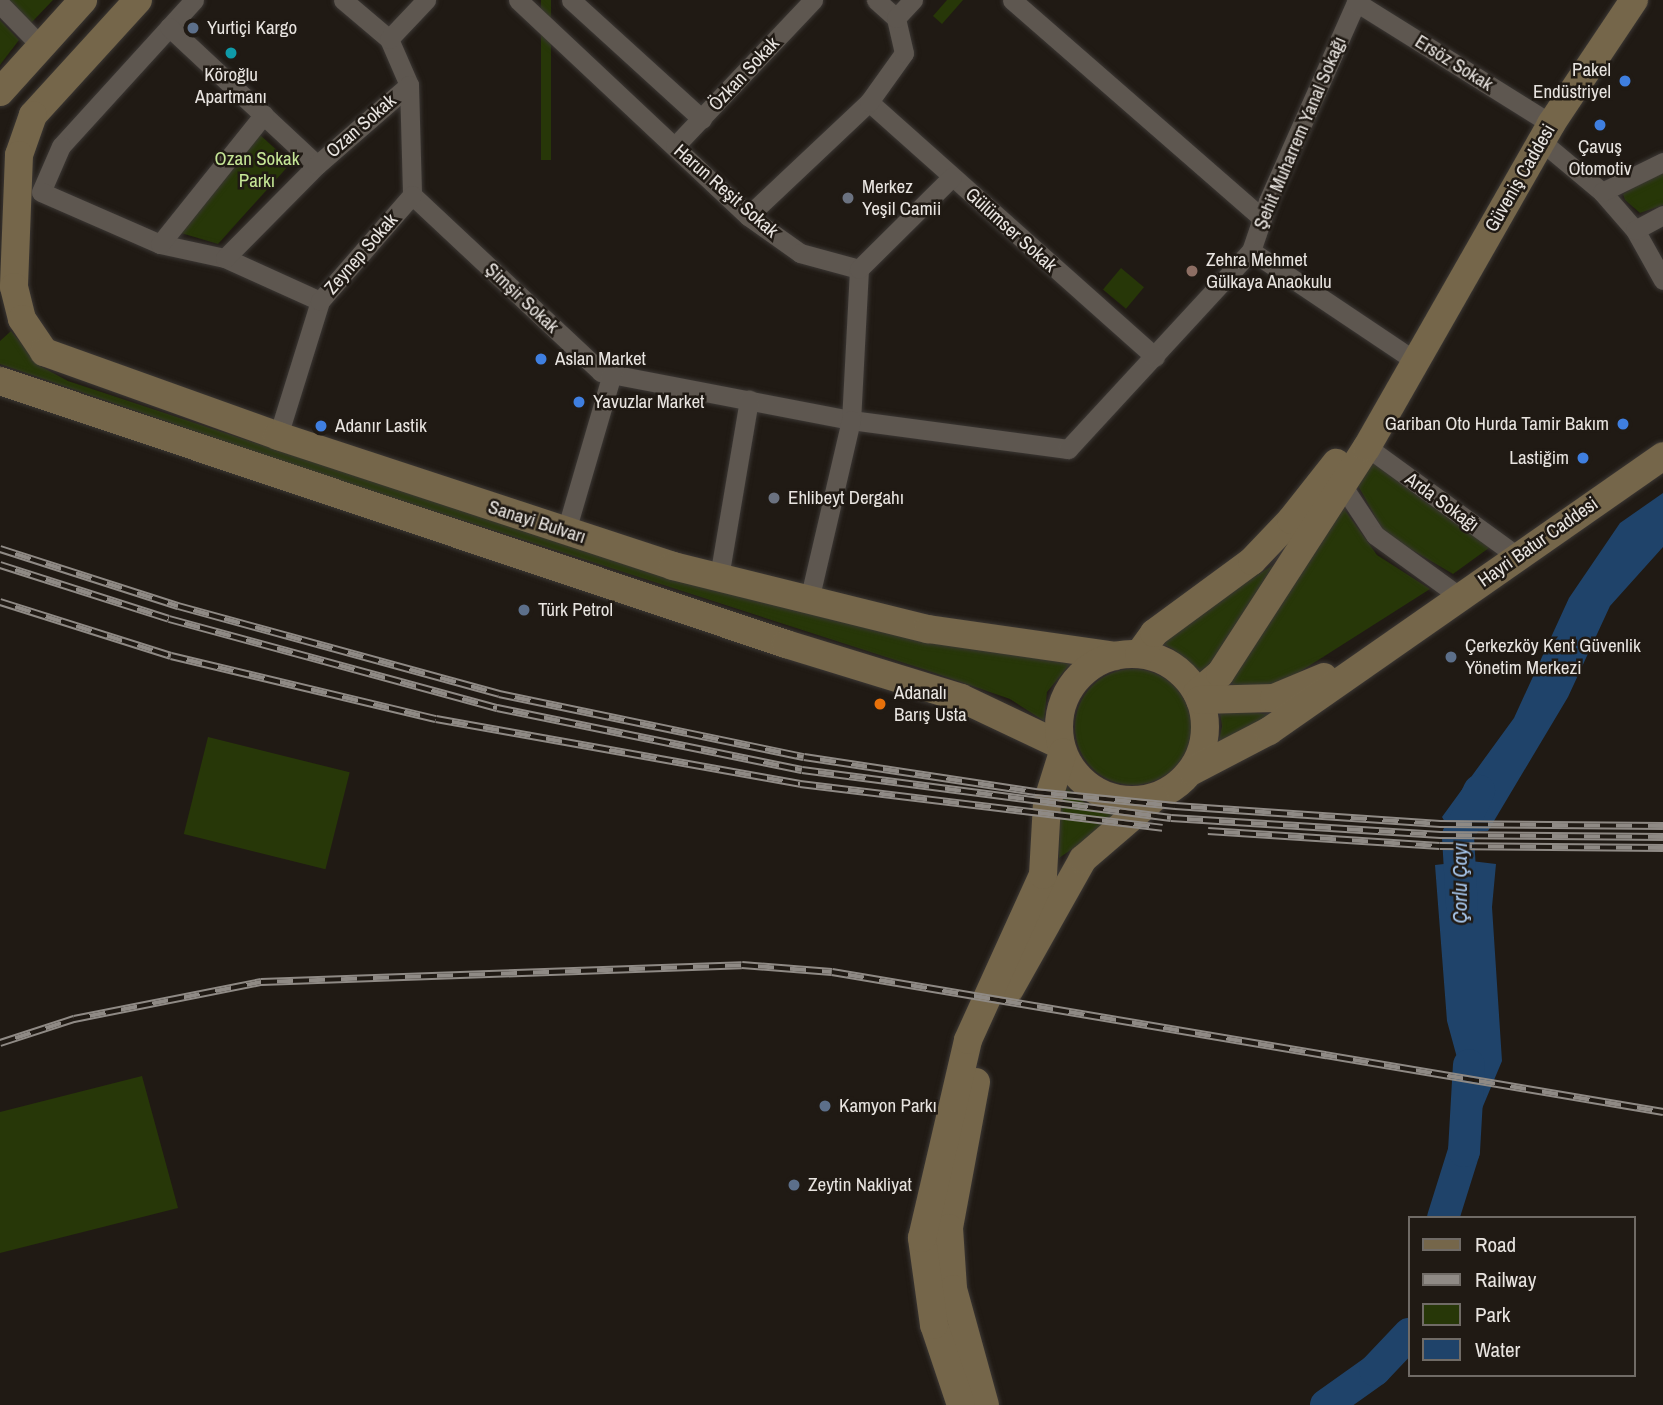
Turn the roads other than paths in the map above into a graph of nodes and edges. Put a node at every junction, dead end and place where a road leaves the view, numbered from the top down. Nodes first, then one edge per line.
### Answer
1 (83, 0) edge
2 (138, 0) edge
3 (194, 0) edge
4 (343, 0) edge
5 (425, 0) edge
6 (518, 0) edge
7 (571, 0) edge
8 (813, 0) edge
9 (876, 0) edge
10 (913, 0) edge
11 (1012, 0) edge
12 (1634, 0) edge
13 (1356, 1) edge
14 (0, 4) edge
15 (896, 18) junction
16 (169, 27) junction
17 (389, 39) junction
18 (41, 46) junction
19 (408, 85) junction
20 (0, 92) edge
21 (869, 102) junction
22 (264, 114) junction
23 (702, 119) junction
24 (1546, 132) junction
25 (675, 146) junction
26 (1663, 162) edge
27 (317, 165) junction
28 (952, 177) junction
29 (1602, 192) junction
30 (412, 195) junction
31 (1663, 215) edge
32 (748, 216) junction
33 (1262, 218) junction
34 (1635, 230) junction
35 (0, 232) edge
36 (160, 244) junction
37 (1251, 251) junction
38 (225, 258) junction
39 (859, 269) junction
40 (1663, 280) edge
41 (14, 287) junction
42 (320, 301) junction
43 (0, 323) edge
44 (1155, 357) junction
45 (1414, 360) junction
46 (612, 374) junction
47 (0, 381) edge
48 (749, 400) junction
49 (851, 420) junction
50 (278, 436) junction
51 (1367, 447) junction
52 (1068, 449) joint
53 (1663, 456) edge
54 (1342, 485) junction
55 (566, 531) junction
56 (1517, 556) junction
57 (719, 577) junction
58 (1459, 596) junction
59 (809, 600) junction
60 (1413, 629) junction
61 (1127, 655) junction
62 (1199, 696) junction
63 (1062, 749) junction
64 (1192, 771) junction
65 (1154, 798) junction
66 (961, 1405) edge
67 (985, 1405) edge

1 - 18 main road
2 - 41 main road
3 - 16 street
4 - 17 street
5 - 17 street
6 - 25 street, Harun Reşit Sokak
7 - 23 street, Harun Reşit Sokak
8 - 23 street, Özkan Sokak
9 - 15 street
10 - 15 street
11 - 33 street
12 - 24 main road, Güveniş Caddesi
13 - 24 street, Ersöz Sokak
13 - 33 street, Şehit Muharrem Yanal Sokağı
14 - 18 street
15 - 21 street
16 - 22 street
16 - 36 street
17 - 19 street
18 - 20 main road
19 - 27 street, Ozan Sokak
19 - 30 street
21 - 28 street, Gülümser Sokak
21 - 32 street
22 - 27 street
22 - 36 street
23 - 25 street, Özkan Sokak
24 - 29 street, Ersöz Sokak
24 - 45 main road, Güveniş Caddesi
25 - 32 street, Harun Reşit Sokak
26 - 29 street
27 - 38 street, Ozan Sokak
28 - 39 street
28 - 44 street, Gülümser Sokak
29 - 34 street, Ersöz Sokak
30 - 42 street, Zeynep Sokak
30 - 46 street, Şimşir Sokak
31 - 34 street
32 - 39 street, Harun Reşit Sokak
33 - 37 street, Şehit Muharrem Yanal Sokağı
34 - 40 street, Ersöz Sokak
35 - 41 main road
36 - 38 street
37 - 44 street, Şehit Muharrem Yanal Sokağı
37 - 45 street
38 - 42 street
39 - 49 street
41 - 43 main road
41 - 50 main road, Sanayi Bulvarı
42 - 50 street, Zeynep Sokak
44 - 52 street, Şehit Muharrem Yanal Sokağı
45 - 51 main road, Güveniş Caddesi
45 - 61 main road, Güveniş Caddesi
46 - 48 street, Şimşir Sokak
46 - 55 street
47 - 63 main road, Sanayi Bulvarı
48 - 49 street, Şimşir Sokak
48 - 57 street
49 - 52 street, Şimşir Sokak
49 - 59 street
50 - 55 main road, Sanayi Bulvarı
51 - 54 main road, Güveniş Caddesi
51 - 56 street, Arda Sokağı
53 - 56 main road, Hayri Batur Caddesi
54 - 58 street
54 - 62 main road, Güveniş Caddesi
55 - 57 main road, Sanayi Bulvarı
56 - 58 main road, Hayri Batur Caddesi
57 - 59 main road, Sanayi Bulvarı
58 - 60 main road, Hayri Batur Caddesi
59 - 61 main road, Sanayi Bulvarı
60 - 62 main road, Hayri Batur Caddesi
60 - 64 main road, Hayri Batur Caddesi
61 - 62 main road
61 - 63 main road
62 - 64 main road
63 - 65 main road
63 - 66 main road
64 - 65 main road
65 - 67 main road

